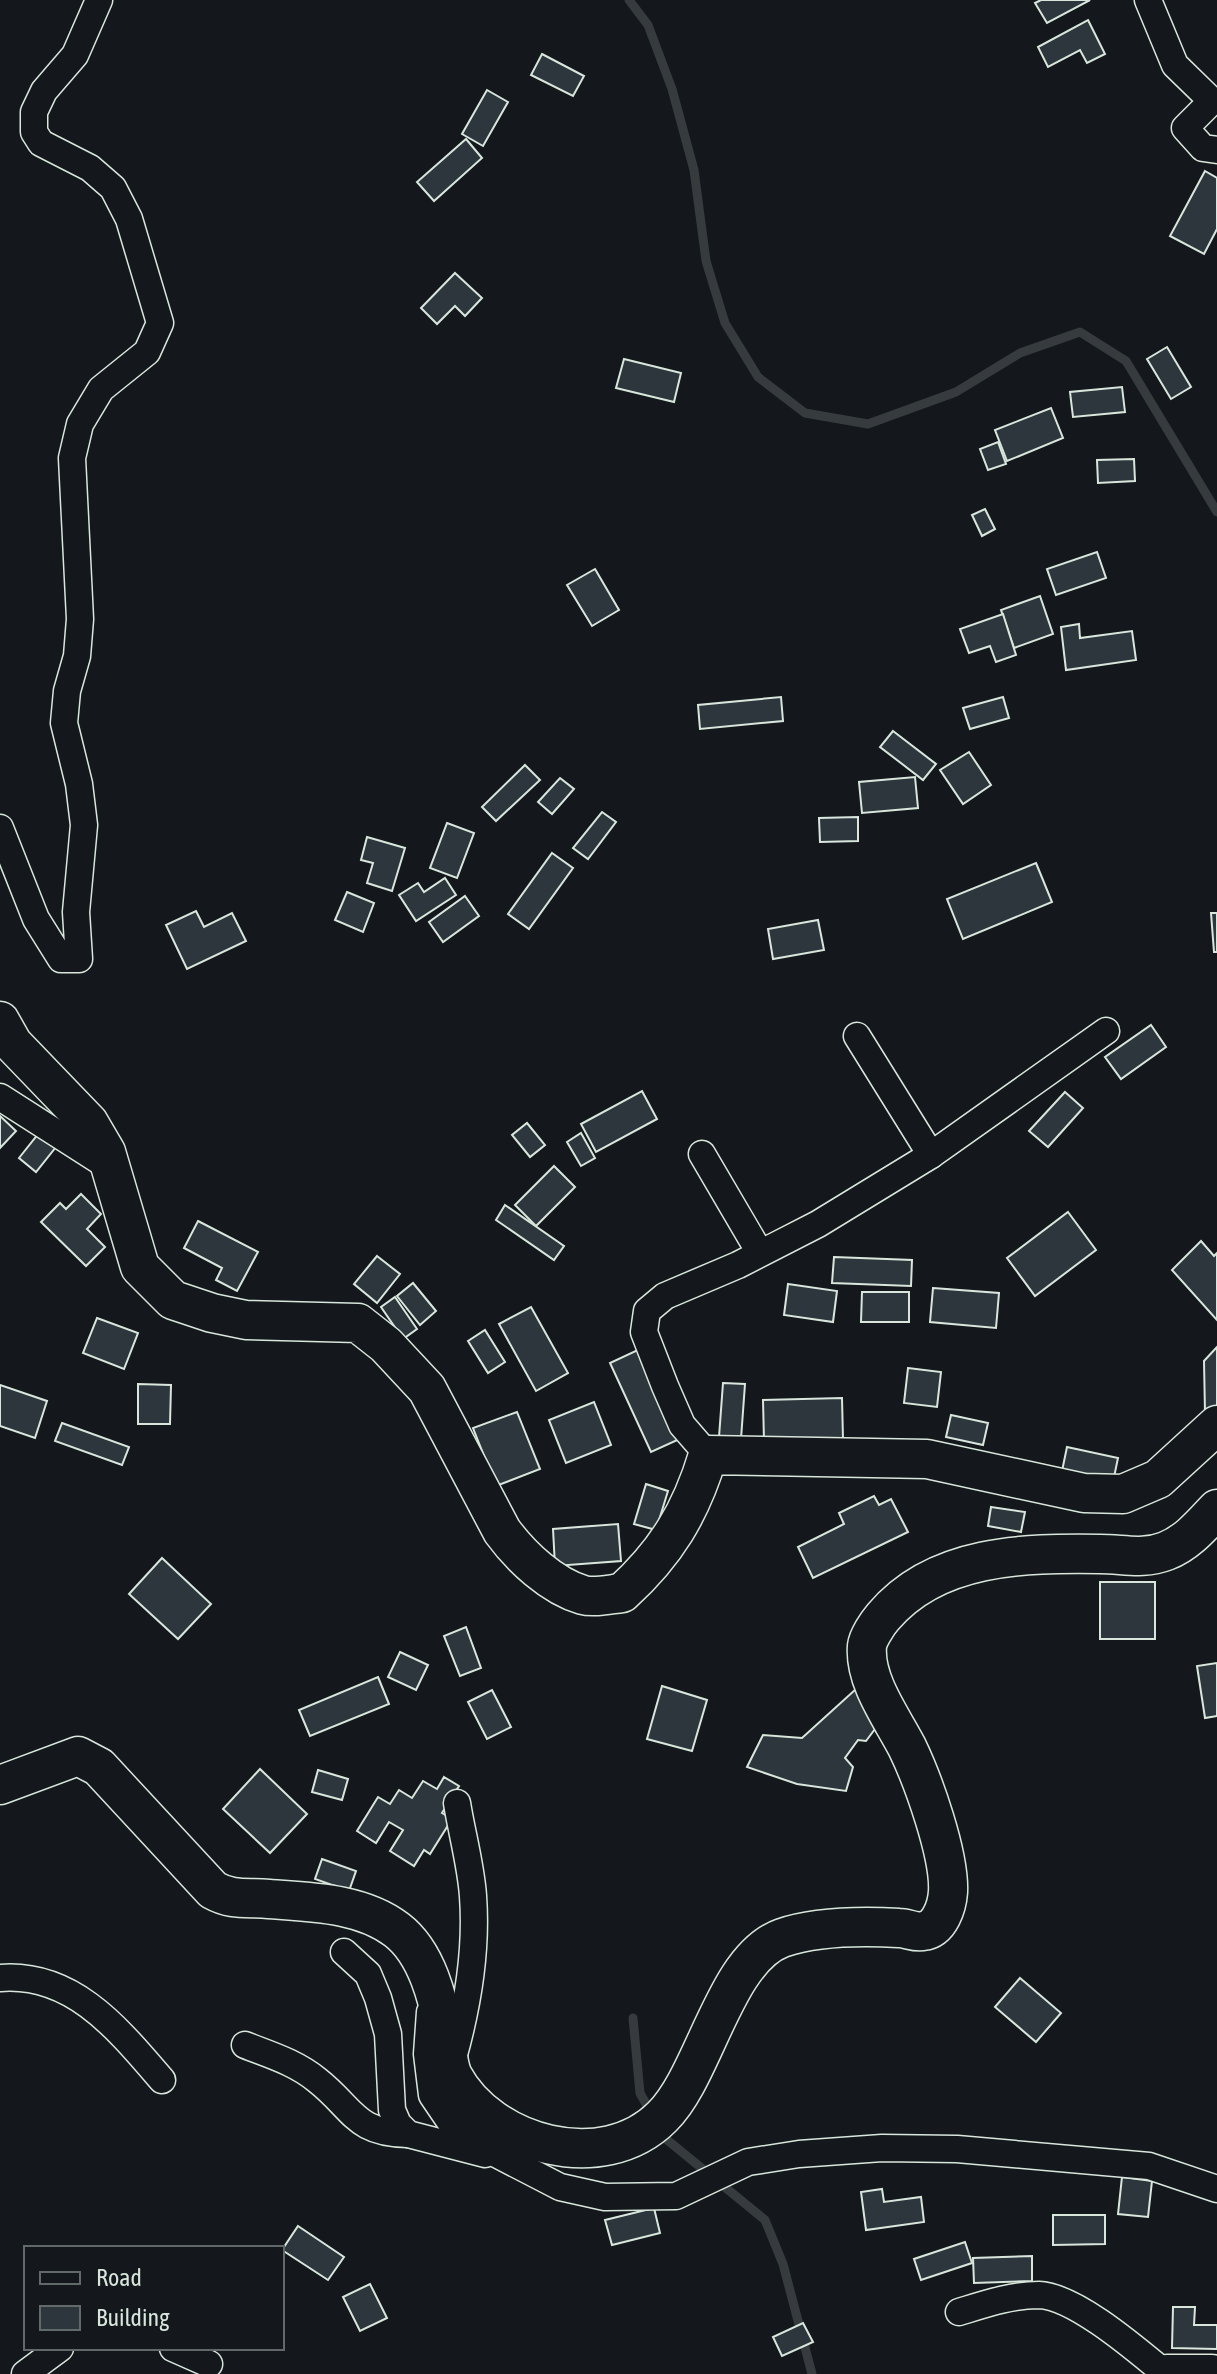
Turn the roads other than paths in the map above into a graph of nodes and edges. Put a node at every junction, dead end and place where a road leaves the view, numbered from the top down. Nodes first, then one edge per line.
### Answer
1 (99, 0) edge
2 (1148, 0) edge
3 (1217, 150) edge
4 (0, 828) edge
5 (0, 1021) edge
6 (1106, 1031) dead end
7 (857, 1036) dead end
8 (0, 1097) edge
9 (702, 1154) dead end
10 (931, 1155) junction
11 (111, 1168) junction
12 (760, 1253) junction
13 (1217, 1425) edge
14 (708, 1455) junction
15 (1217, 1509) edge
16 (78, 1756) junction
17 (0, 1760) edge
18 (0, 1785) edge
19 (457, 1803) dead end
20 (344, 1952) dead end
21 (0, 1978) edge
22 (434, 1992) junction
23 (245, 2045) dead end
24 (449, 2069) junction
25 (162, 2080) dead end
26 (408, 2134) junction
27 (504, 2158) junction
28 (1217, 2189) edge
29 (959, 2312) dead end
30 (57, 2350) edge
31 (178, 2350) edge
32 (209, 2364) dead end
33 (25, 2374) edge
34 (1166, 2374) edge
35 (1212, 2374) edge

1 - 4 street
2 - 3 street
5 - 11 street
6 - 10 street
7 - 10 street
8 - 11 street
9 - 12 street
10 - 12 street
11 - 14 street
12 - 14 street
13 - 14 street
15 - 24 street
16 - 17 street
16 - 18 street
16 - 22 street
19 - 24 street
20 - 26 street
21 - 25 street
22 - 24 street
22 - 27 street
23 - 26 street
26 - 27 street
27 - 28 street
29 - 34 street
30 - 33 street
31 - 32 street
34 - 35 street

